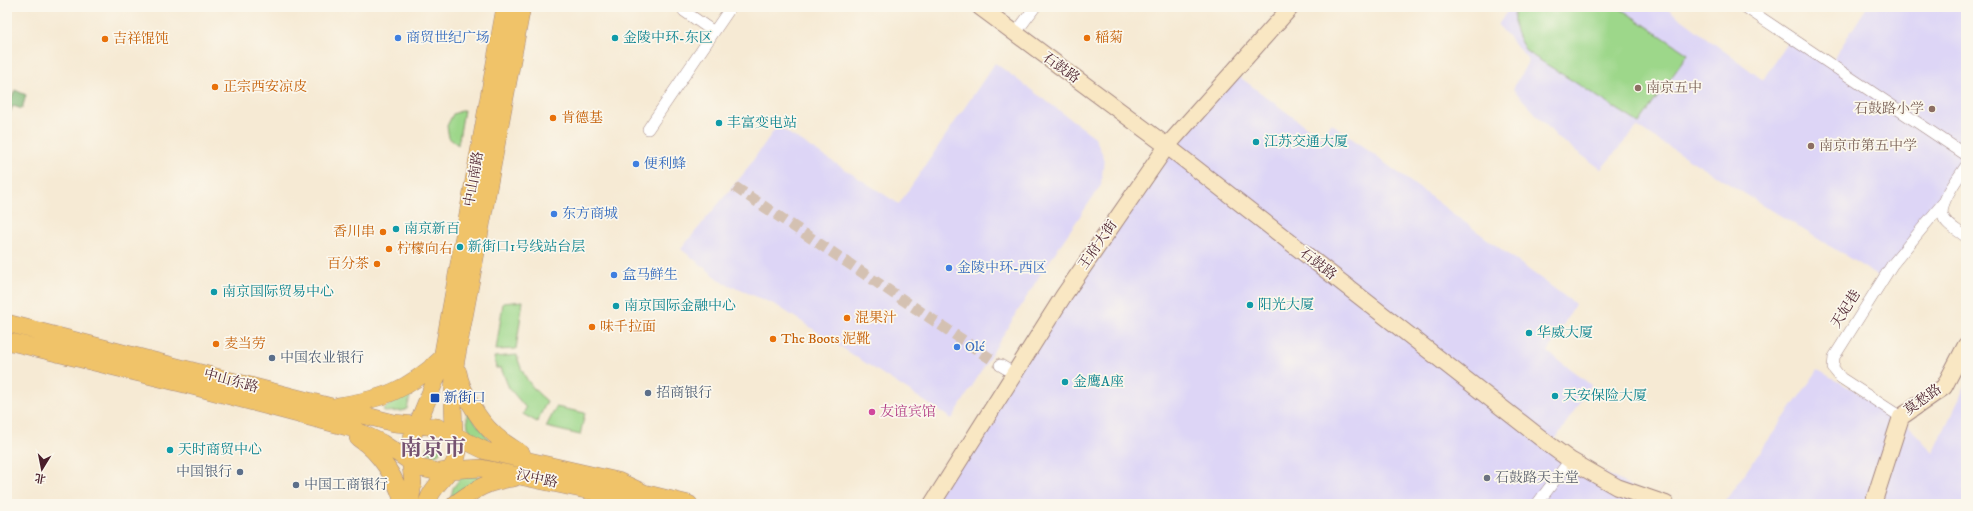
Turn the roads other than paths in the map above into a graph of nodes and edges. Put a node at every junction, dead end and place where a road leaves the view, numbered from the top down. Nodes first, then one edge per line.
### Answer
1 (505, 7) edge
2 (522, 7) edge
3 (731, 7) edge
4 (980, 7) edge
5 (1035, 7) edge
6 (1291, 7) edge
7 (1745, 7) edge
8 (684, 11) dead end
9 (714, 32) junction
10 (1015, 34) junction
11 (648, 129) dead end
12 (1167, 146) junction
13 (1966, 155) edge
14 (1966, 166) edge
15 (1943, 203) junction
16 (1966, 237) edge
17 (7, 322) edge
18 (7, 341) edge
19 (1966, 345) edge
20 (449, 359) junction
21 (1000, 365) tunnel mouth
22 (1015, 374) junction
23 (330, 414) junction
24 (1901, 417) junction
25 (417, 425) junction
26 (454, 435) junction
27 (1570, 460) junction
28 (410, 461) junction
29 (534, 461) junction
30 (450, 470) junction
31 (430, 471) joint
32 (533, 478) junction
33 (644, 493) junction
34 (403, 504) edge
35 (410, 504) edge
36 (427, 504) edge
37 (455, 504) edge
38 (689, 504) edge
39 (932, 504) edge
40 (1536, 504) edge
41 (1666, 504) edge
42 (1873, 504) edge

1 - 20 main road, 中山南路
2 - 20 main road, 中山南路
3 - 9 street
4 - 10 street, 石鼓路
5 - 10 street
6 - 12 street, 王府大街
7 - 13 street
8 - 9 street
9 - 11 street
10 - 12 street, 石鼓路
12 - 22 street, 王府大街
12 - 27 street, 石鼓路
14 - 15 street, 天妃巷
15 - 16 street
15 - 24 street, 天妃巷
17 - 23 main road, 中山东路
18 - 23 main road, 中山东路
19 - 24 street, 莫愁路
20 - 23 main road
20 - 25 main road, 中山南路
20 - 26 main road, 中山南路
20 - 29 main road
21 - 22 street
22 - 39 street, 王府大街
23 - 25 main road, 中山东路
23 - 28 main road, 中山东路
23 - 34 main road
24 - 42 street, 莫愁路
25 - 26 main road, 中山东路
25 - 28 main road, 中山南路
26 - 29 main road, 汉中路
26 - 30 main road
27 - 40 street
27 - 41 street, 石鼓路
28 - 31 main road, 中山东路
28 - 35 main road
29 - 33 main road, 汉中路
30 - 31 main road, 汉中路
30 - 32 main road, 汉中路
30 - 36 main road
32 - 33 main road, 汉中路
32 - 37 main road
33 - 38 main road, 汉中路

